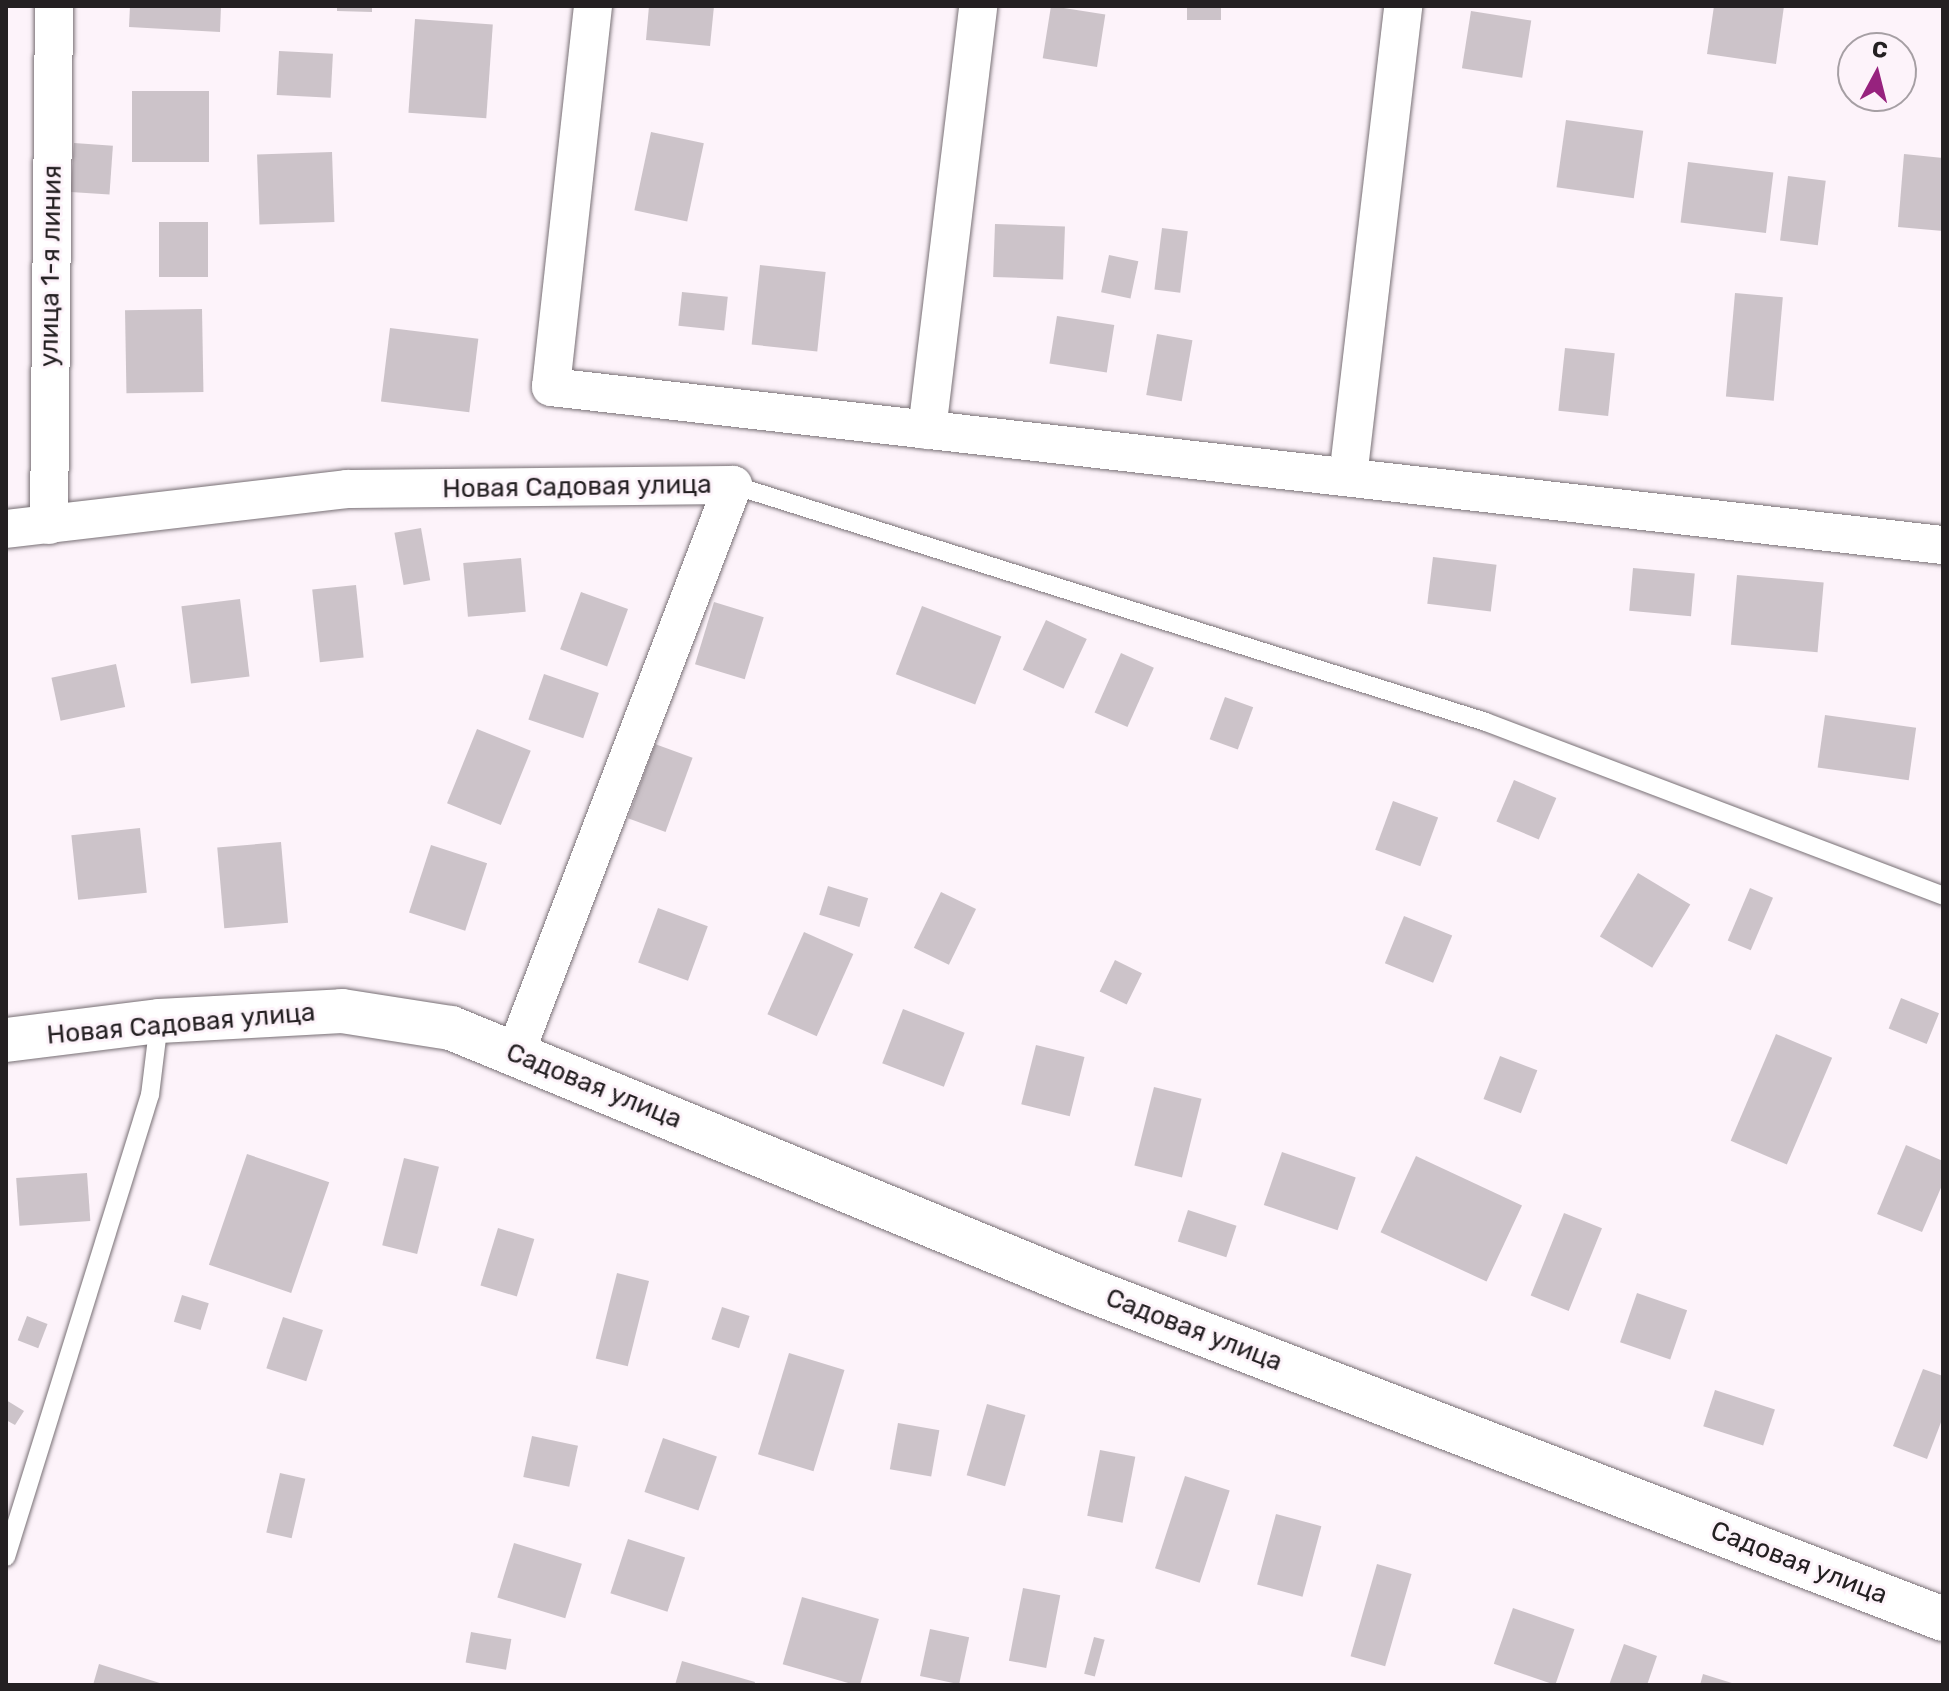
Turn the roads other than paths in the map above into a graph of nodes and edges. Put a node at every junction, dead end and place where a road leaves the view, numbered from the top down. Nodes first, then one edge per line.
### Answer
1 (54, 6) edge
2 (593, 6) edge
3 (978, 6) edge
4 (1403, 6) edge
5 (927, 430) junction
6 (1348, 477) junction
7 (733, 485) junction
8 (49, 525) junction
9 (6, 529) edge
10 (1943, 545) edge
11 (1943, 896) edge
12 (159, 1021) junction
13 (451, 1028) joint
14 (6, 1040) edge
15 (515, 1054) junction
16 (6, 1557) edge
17 (1943, 1619) edge

1 - 8 street, улица 1-я линия
2 - 5 street
3 - 5 street
4 - 6 street
5 - 6 street
6 - 10 street
7 - 8 street, Новая Садовая улица
7 - 11 lane
7 - 15 street, Новая Садовая улица
8 - 9 street, Новая Садовая улица
12 - 13 street, Новая Садовая улица
12 - 14 street, Новая Садовая улица
12 - 16 lane
13 - 15 street, Садовая улица
15 - 17 street, Садовая улица

